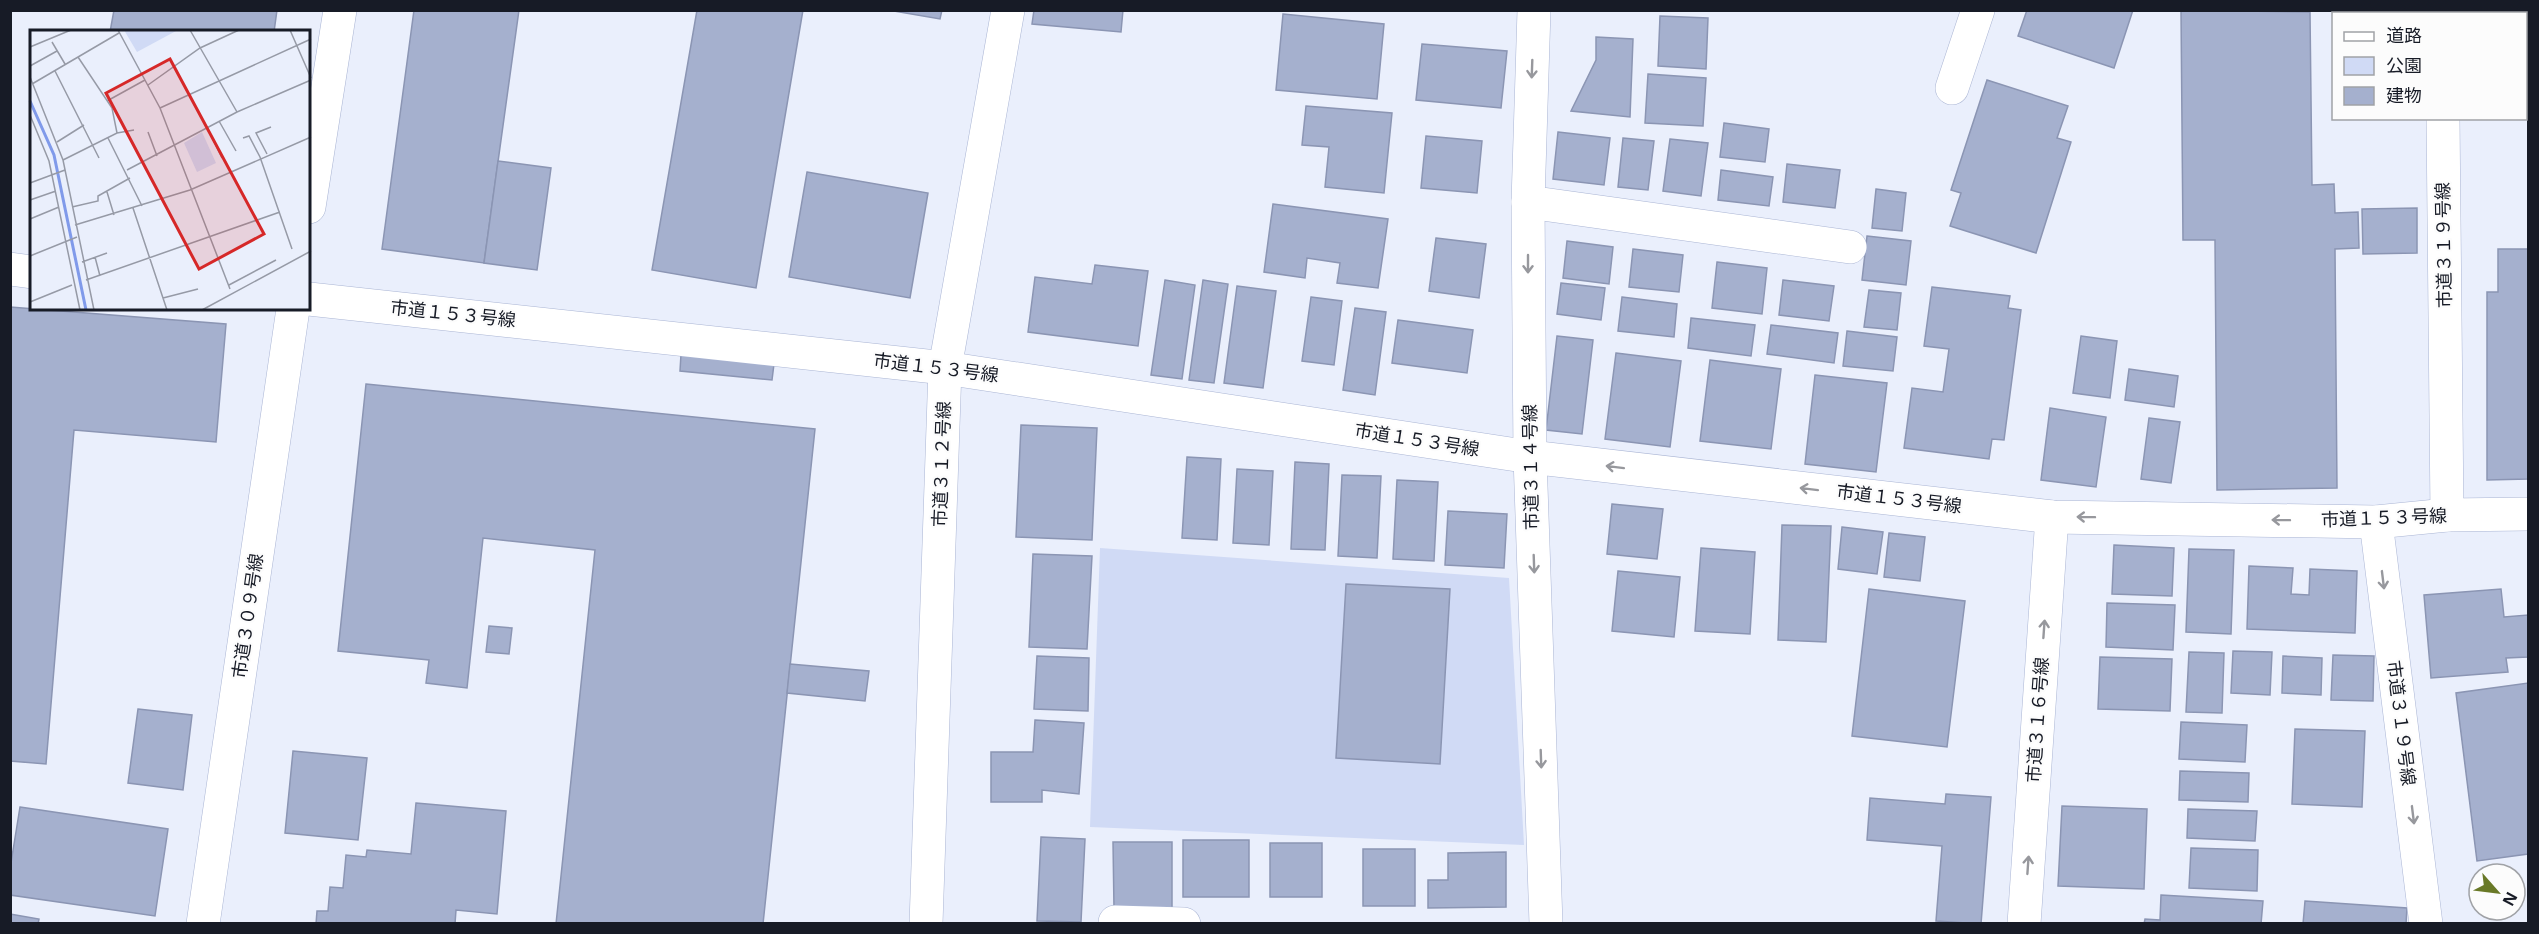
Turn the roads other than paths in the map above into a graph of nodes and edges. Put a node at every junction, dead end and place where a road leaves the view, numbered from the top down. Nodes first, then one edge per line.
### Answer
1 (340, 10) edge
2 (1008, 10) edge
3 (1534, 10) edge
4 (1978, 10) edge
5 (1952, 88) dead end
6 (2443, 120) edge
7 (310, 201) edge
8 (1528, 202) junction
9 (1850, 247) dead end
10 (10, 270) edge
11 (30, 272) edge
12 (310, 299) edge
13 (293, 310) edge
14 (945, 368) junction
15 (1530, 457) junction
16 (2529, 514) edge
17 (2447, 515) junction
18 (2052, 517) junction
19 (2376, 522) junction
20 (1115, 922) dead end
21 (203, 924) edge
22 (926, 924) edge
23 (1184, 924) edge
24 (1546, 924) edge
25 (2024, 924) edge
26 (2426, 924) edge

1 - 7 street
2 - 14 street, 市道３１２号線
3 -> 8 street, 市道３１４号線
4 - 5 street
6 - 17 street, 市道３１９号線
8 - 9 street
8 -> 15 street, 市道３１４号線
10 - 11 street
12 - 14 street, 市道１５３号線
13 - 21 street, 市道３０９号線
14 - 15 street, 市道１５３号線
14 - 22 street, 市道３１２号線
18 -> 15 street, 市道１５３号線
15 -> 24 street, 市道３１４号線
16 - 17 street, 市道１５３号線
17 - 19 street, 市道１５３号線
19 -> 18 street, 市道１５３号線
25 -> 18 street, 市道３１６号線
19 -> 26 street, 市道３１９号線
20 - 23 street

